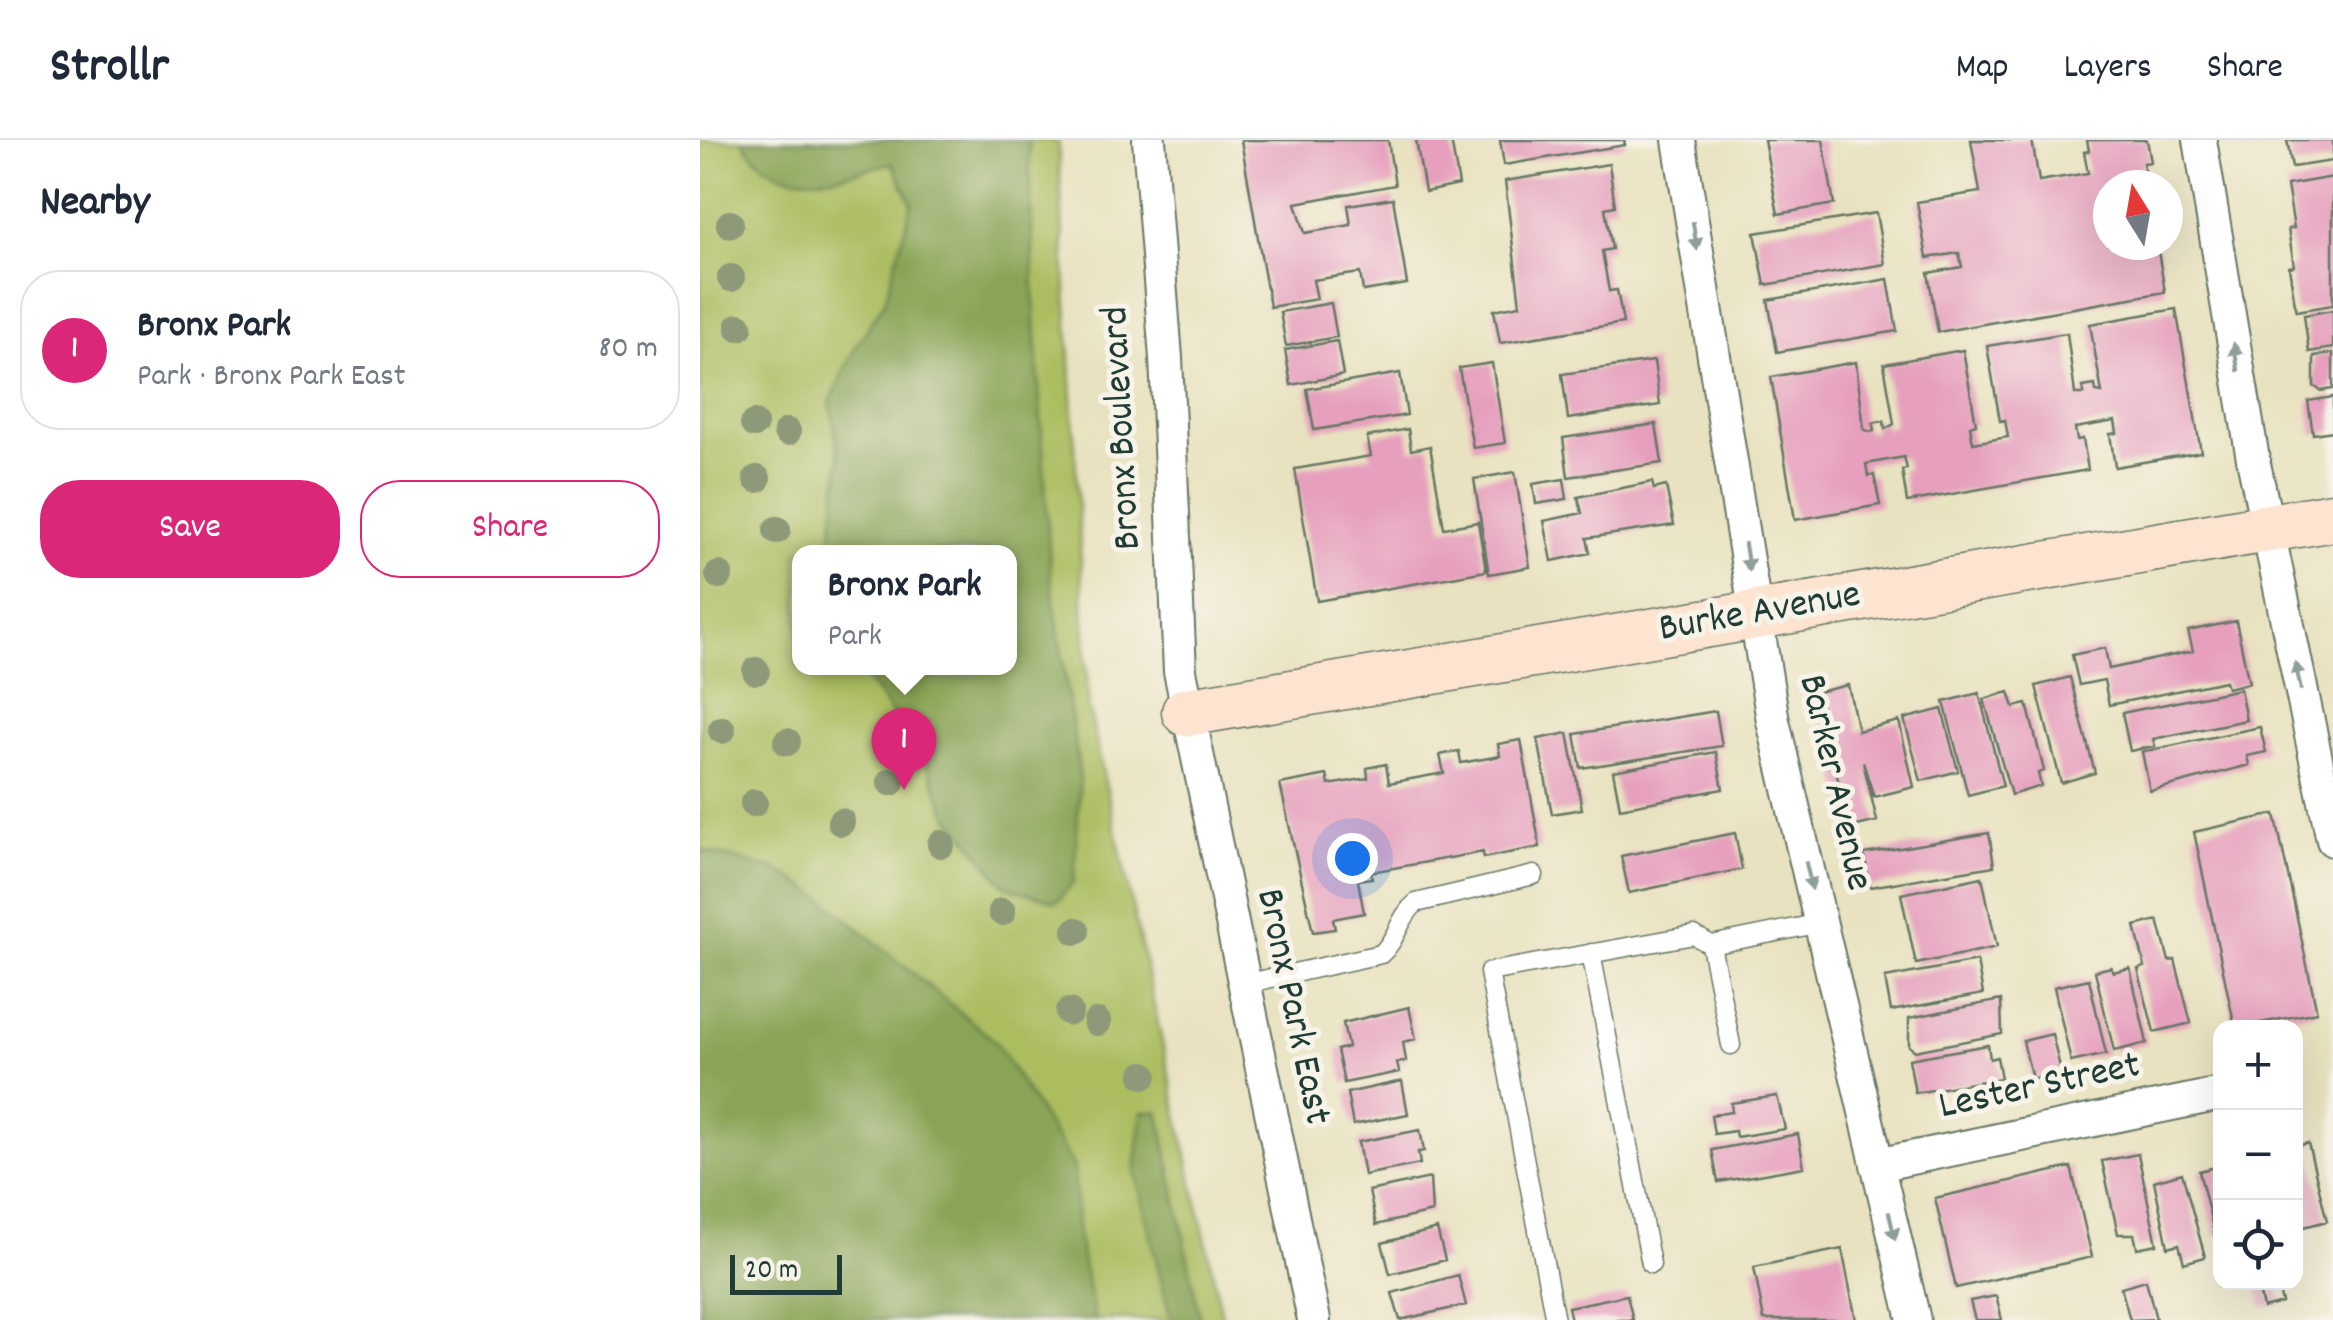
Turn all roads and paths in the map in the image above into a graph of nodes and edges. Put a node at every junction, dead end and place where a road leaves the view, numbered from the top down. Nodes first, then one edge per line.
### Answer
1 (1149, 140) edge
2 (1679, 140) edge
3 (2200, 140) edge
4 (2333, 517) edge
5 (2267, 528) junction
6 (1756, 615) junction
7 (1186, 712) junction
8 (2333, 840) edge
9 (1534, 875) dead end
10 (1820, 923) junction
11 (1711, 945) junction
12 (1591, 953) junction
13 (1244, 984) junction
14 (1731, 1046) dead end
15 (2213, 1095) edge
16 (1877, 1165) junction
17 (1651, 1264) dead end
18 (1314, 1320) edge
19 (1555, 1320) edge
20 (1914, 1320) edge

1 - 7 street, Bronx Boulevard
2 -> 6 street, Barker Avenue
5 -> 3 street
4 - 5 main road, Burke Avenue
5 - 6 main road, Burke Avenue
8 -> 5 street
6 - 7 main road, Burke Avenue
6 -> 10 street, Barker Avenue
7 - 13 street, Bronx Park East
9 - 13 lane
10 - 11 lane
10 - 16 street, Barker Avenue
11 - 12 lane
11 - 14 lane
12 - 17 lane
12 - 19 lane
13 - 18 street, Bronx Park East
15 - 16 street, Lester Street
16 -> 20 street, Barker Avenue

